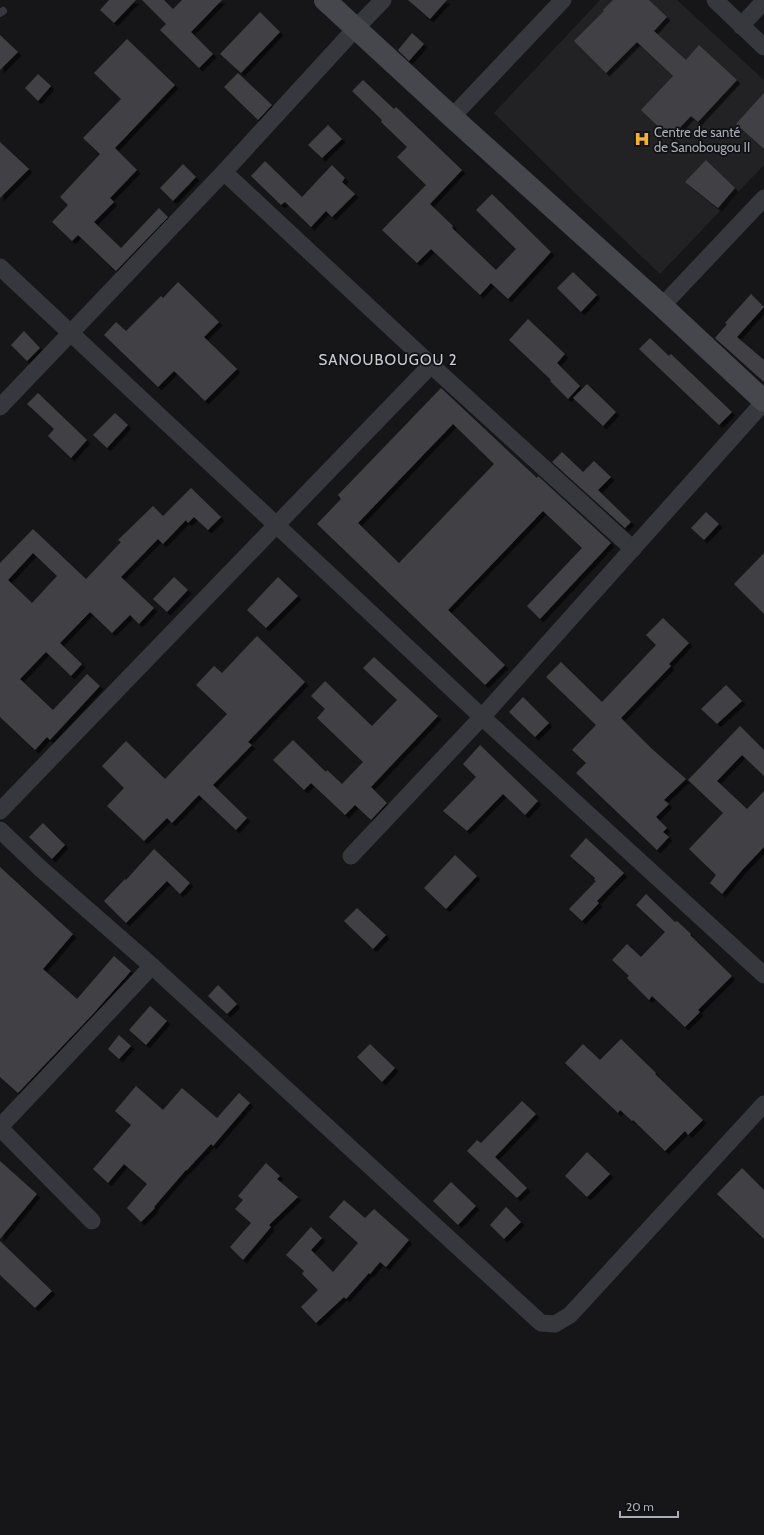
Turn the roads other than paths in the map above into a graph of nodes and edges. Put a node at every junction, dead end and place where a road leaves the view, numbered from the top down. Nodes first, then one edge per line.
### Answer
1 (325, 0) edge
2 (383, 0) edge
3 (562, 0) edge
4 (715, 0) edge
5 (764, 1) edge
6 (742, 26) junction
7 (356, 28) junction
8 (764, 47) edge
9 (452, 116) junction
10 (224, 172) junction
11 (764, 198) edge
12 (0, 267) edge
13 (662, 306) junction
14 (71, 334) junction
15 (431, 365) junction
16 (764, 402) edge
17 (0, 407) edge
18 (276, 526) junction
19 (633, 549) junction
20 (482, 717) junction
21 (0, 811) edge
22 (0, 830) edge
23 (351, 856) dead end
24 (152, 966) junction
25 (764, 976) edge
26 (764, 1104) edge
27 (0, 1127) edge
28 (92, 1221) dead end

1 - 7 main road
2 - 7 street
3 - 9 street
4 - 6 street
5 - 6 street
6 - 8 street
7 - 9 main road
7 - 10 street
9 - 13 main road
10 - 14 street
10 - 15 street
11 - 13 street
12 - 14 street
13 - 16 main road
14 - 17 street
14 - 18 street
15 - 18 street
15 - 19 street
16 - 19 street
18 - 20 street
18 - 21 street
19 - 20 street
20 - 23 street
20 - 25 street
22 - 24 street
24 - 26 street
24 - 27 street
27 - 28 street

